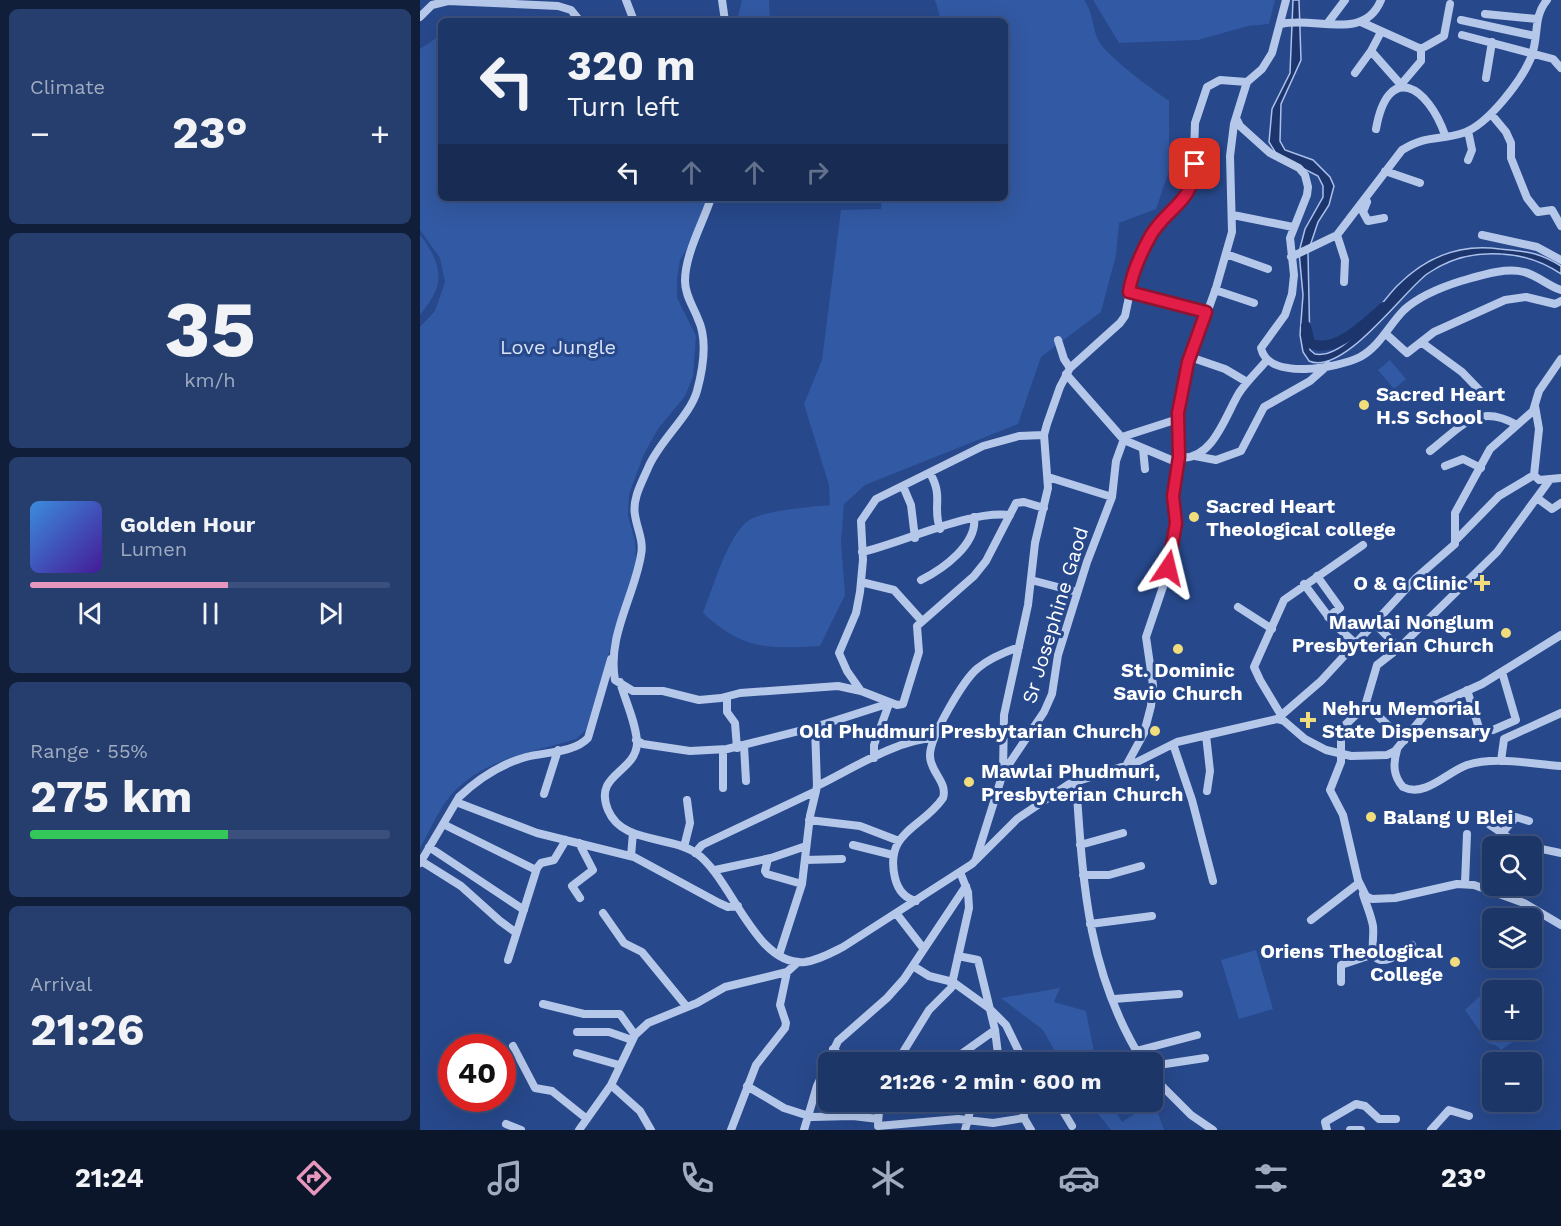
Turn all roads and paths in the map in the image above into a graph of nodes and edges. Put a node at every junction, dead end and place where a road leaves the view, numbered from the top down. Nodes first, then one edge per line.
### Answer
1 (461, 0) edge
2 (626, 0) edge
3 (722, 0) edge
4 (1286, 0) edge
5 (1345, 0) edge
6 (1381, 0) edge
7 (1548, 0) edge
8 (512, 1) edge
9 (1450, 4) dead end
10 (724, 10) junction
11 (1485, 14) dead end
12 (420, 17) edge
13 (578, 18) edge
14 (633, 18) edge
15 (720, 18) edge
16 (725, 18) edge
17 (1461, 20) dead end
18 (1537, 20) junction
19 (1361, 22) junction
20 (1285, 23) junction
21 (1327, 24) junction
22 (1381, 32) junction
23 (1462, 35) dead end
24 (1535, 36) junction
25 (1492, 42) junction
26 (1421, 49) junction
27 (1371, 51) junction
28 (1532, 56) junction
29 (1557, 59) edge
30 (1561, 68) edge
31 (1356, 73) dead end
32 (1486, 78) dead end
33 (1247, 82) junction
34 (1403, 83) junction
35 (1491, 114) junction
36 (1236, 118) junction
37 (1376, 129) dead end
38 (1468, 131) junction
39 (1445, 135) junction
40 (1468, 160) dead end
41 (1385, 171) junction
42 (1420, 183) dead end
43 (1369, 192) junction
44 (710, 201) edge
45 (1233, 214) junction
46 (1384, 218) dead end
47 (1293, 226) junction
48 (1561, 226) edge
49 (1336, 235) junction
50 (1482, 236) dead end
51 (1226, 254) junction
52 (1294, 256) junction
53 (1561, 260) edge
54 (1268, 269) dead end
55 (1344, 282) dead end
56 (1215, 290) junction
57 (1561, 290) edge
58 (1129, 292) junction
59 (1561, 301) edge
60 (1254, 303) dead end
61 (1206, 312) junction
62 (1386, 334) junction
63 (1058, 340) dead end
64 (1421, 342) junction
65 (1190, 357) junction
66 (1561, 359) edge
67 (1267, 360) junction
68 (1329, 364) junction
69 (1068, 371) junction
70 (1247, 382) junction
71 (1487, 398) dead end
72 (1535, 406) junction
73 (1178, 419) junction
74 (1517, 425) junction
75 (1044, 435) junction
76 (1124, 440) junction
77 (1143, 449) junction
78 (1430, 451) dead end
79 (1195, 456) junction
80 (1178, 459) junction
81 (1445, 466) dead end
82 (1481, 468) junction
83 (1145, 469) dead end
84 (930, 473) junction
85 (1534, 475) junction
86 (1048, 477) junction
87 (1561, 478) edge
88 (1549, 481) junction
89 (903, 486) junction
90 (1112, 497) junction
91 (1537, 498) junction
92 (1561, 503) edge
93 (1044, 508) junction
94 (1010, 515) junction
95 (974, 517) junction
96 (940, 529) junction
97 (915, 538) junction
98 (1457, 539) junction
99 (1363, 545) dead end
100 (862, 552) junction
101 (1317, 576) junction
102 (921, 580) dead end
103 (1031, 580) junction
104 (861, 582) junction
105 (1304, 584) junction
106 (1077, 591) junction
107 (1238, 607) dead end
108 (1329, 617) junction
109 (921, 620) junction
110 (1375, 624) junction
111 (1272, 629) junction
112 (1561, 635) edge
113 (615, 643) junction
114 (1356, 644) junction
115 (1019, 646) junction
116 (1400, 648) junction
117 (1502, 672) junction
118 (620, 682) junction
119 (1467, 690) junction
120 (861, 691) junction
121 (727, 698) junction
122 (889, 703) junction
123 (1374, 712) dead end
124 (1561, 713) edge
125 (1279, 717) junction
126 (814, 727) junction
127 (1493, 730) dead end
128 (1480, 731) dead end
129 (1206, 735) junction
130 (934, 738) junction
131 (636, 740) junction
132 (1404, 741) junction
133 (1173, 744) junction
134 (740, 747) junction
135 (1397, 749) junction
136 (558, 750) junction
137 (723, 750) junction
138 (1341, 754) junction
139 (874, 758) junction
140 (1502, 761) junction
141 (1126, 766) junction
142 (1561, 766) edge
143 (1003, 773) junction
144 (746, 781) dead end
145 (1076, 781) junction
146 (723, 788) dead end
147 (816, 788) junction
148 (1207, 791) dead end
149 (544, 794) dead end
150 (687, 800) dead end
151 (456, 802) junction
152 (1484, 817) dead end
153 (809, 820) junction
154 (1529, 821) dead end
155 (443, 824) junction
156 (1503, 832) junction
157 (633, 833) junction
158 (1123, 833) dead end
159 (1467, 834) dead end
160 (566, 840) junction
161 (898, 840) junction
162 (579, 843) junction
163 (853, 845) dead end
164 (1080, 845) junction
165 (806, 846) junction
166 (684, 847) junction
167 (429, 848) junction
168 (695, 853) junction
169 (1561, 853) edge
170 (893, 855) junction
171 (631, 856) junction
172 (768, 859) junction
173 (842, 859) dead end
174 (805, 860) junction
175 (976, 860) junction
176 (421, 862) edge
177 (1141, 866) dead end
178 (536, 870) junction
179 (715, 870) junction
180 (960, 872) junction
181 (1083, 875) junction
182 (1213, 881) dead end
183 (1465, 883) junction
184 (802, 884) junction
185 (966, 886) junction
186 (1360, 887) junction
187 (580, 898) dead end
188 (916, 901) junction
189 (738, 906) junction
190 (524, 910) junction
191 (603, 913) dead end
192 (896, 913) junction
193 (1152, 916) dead end
194 (1311, 920) dead end
195 (1090, 924) junction
196 (1561, 925) edge
197 (515, 932) junction
198 (1412, 945) dead end
199 (923, 948) junction
200 (1374, 954) junction
201 (779, 955) junction
202 (958, 956) junction
203 (508, 960) dead end
204 (798, 962) junction
205 (913, 966) junction
206 (787, 972) junction
207 (953, 982) junction
208 (1341, 982) dead end
209 (1179, 994) dead end
210 (1114, 999) junction
211 (543, 1004) dead end
212 (687, 1007) junction
213 (989, 1008) junction
214 (995, 1030) junction
215 (577, 1032) dead end
216 (1197, 1035) dead end
217 (634, 1037) junction
218 (833, 1049) junction
219 (516, 1052) edge
220 (836, 1052) edge
221 (903, 1052) edge
222 (964, 1052) edge
223 (998, 1052) edge
224 (1019, 1052) edge
225 (1136, 1052) joint
226 (577, 1053) dead end
227 (1205, 1058) dead end
228 (1163, 1064) edge
229 (619, 1065) junction
230 (611, 1085) junction
231 (747, 1086) junction
232 (1163, 1087) edge
233 (969, 1112) edge
234 (1024, 1112) edge
235 (1064, 1112) edge
236 (808, 1116) junction
237 (1469, 1116) dead end
238 (1024, 1118) junction
239 (588, 1119) junction
240 (1396, 1119) dead end
241 (966, 1120) junction
242 (506, 1124) dead end
243 (878, 1125) edge
244 (1072, 1126) dead end
245 (520, 1130) edge
246 (579, 1130) edge
247 (651, 1130) edge
248 (731, 1130) edge
249 (804, 1130) edge
250 (964, 1130) edge
251 (1030, 1130) edge
252 (1213, 1130) edge
253 (1327, 1130) edge
254 (1350, 1130) edge
255 (1361, 1130) edge
256 (1431, 1130) edge

1 - 8 street
1 - 12 street
2 - 14 street
3 - 10 street
4 - 20 street
5 - 21 street
6 - 19 street
7 - 18 street
8 - 13 street
9 - 26 street
10 - 15 street
10 - 16 street
11 - 18 street
17 - 24 street
18 - 24 street
19 - 21 street
19 - 22 street
20 - 21 street
20 - 33 street
22 - 26 street
22 - 27 street
23 - 25 street
24 - 28 street
25 - 28 street
25 - 32 street
26 - 34 street
27 - 31 street
27 - 34 street
28 - 29 street
28 - 35 street
29 - 30 street
33 - 36 street
33 - 58 street
34 - 37 street
34 - 39 street
35 - 38 street
35 - 48 street
36 - 45 street
36 - 47 street
38 - 39 street
38 - 40 street
39 - 41 street
41 - 42 street
41 - 43 street
43 - 46 street
43 - 49 street
44 - 113 street
45 - 47 street
45 - 51 street
47 - 52 street
49 - 52 street
49 - 55 street
50 - 53 street
51 - 54 street
51 - 56 street
52 - 67 street
56 - 60 street
56 - 61 street
57 - 62 street
58 - 61 street
58 - 69 street
59 - 64 street
61 - 65 street
62 - 64 street
62 - 68 street
63 - 69 street
64 - 71 street
65 - 70 street
65 - 73 street
66 - 72 street
67 - 68 street
67 - 70 street
68 - 79 street
69 - 75 street
69 - 76 street
70 - 79 street
72 - 74 street
72 - 85 street
73 - 76 street
73 - 80 street
74 - 78 street
74 - 82 street
75 - 84 street
75 - 86 street
76 - 77 street
76 - 90 street, Sr Josephine Gaod
77 - 80 street
77 - 83 street
79 - 80 street
80 - 141 street
81 - 82 street
82 - 98 street
84 - 89 street
84 - 96 street
85 - 88 street
85 - 98 street
86 - 90 street
86 - 93 street
87 - 88 street
88 - 91 street
89 - 97 street
89 - 100 street
90 - 106 street, Sr Josephine Gaod
91 - 92 street
91 - 116 street
93 - 94 street
93 - 103 street
94 - 95 street
94 - 109 street
95 - 96 street
95 - 102 street
96 - 97 street
97 - 100 street
98 - 110 street
99 - 101 street
100 - 104 street
101 - 105 street
101 - 108 street
103 - 106 street
103 - 115 street
104 - 109 street
104 - 120 street
105 - 108 street
105 - 111 street
106 - 143 street, Sr Josephine Gaod
107 - 111 street
108 - 114 street
109 - 122 street
110 - 114 street
110 - 116 street
111 - 125 street
112 - 117 street
113 - 118 street
113 - 136 street
114 - 125 street
115 - 130 street
115 - 143 street
116 - 138 street
117 - 119 street
117 - 127 street
118 - 121 street
118 - 131 street
119 - 128 street
119 - 132 street
120 - 121 street
120 - 122 street
121 - 134 street
122 - 126 street
122 - 139 street
123 - 132 street
124 - 140 street
125 - 129 street
125 - 138 street
126 - 134 street
126 - 147 street
129 - 133 street
129 - 148 street
130 - 139 street
130 - 161 street
131 - 137 street
131 - 157 street
132 - 135 street
133 - 141 street
133 - 182 street
134 - 137 street
134 - 144 street
135 - 138 street
135 - 140 street
136 - 149 street
136 - 151 street
137 - 146 street
138 - 186 street
139 - 147 street
140 - 142 street
141 - 145 street
143 - 175 street, Sr Josephine Gaod
145 - 164 street
145 - 175 street
147 - 153 street
147 - 168 street
150 - 166 street
151 - 155 street
151 - 160 street
152 - 156 street
153 - 161 street
153 - 165 street
154 - 156 street
155 - 167 street
155 - 178 street
156 - 169 street
157 - 166 street
157 - 171 street
158 - 164 street
159 - 183 street
160 - 162 street
160 - 178 street
161 - 170 street
162 - 171 street
162 - 187 street
163 - 170 street
164 - 181 street
165 - 172 street
165 - 174 street
166 - 168 street
167 - 176 street
167 - 190 street
168 - 179 street
170 - 188 street
171 - 189 street
172 - 179 street
172 - 184 street
173 - 174 street
174 - 184 street
175 - 180 street
176 - 197 street
177 - 181 street
178 - 190 street
179 - 189 street
180 - 185 street
180 - 188 street
181 - 195 street
183 - 186 street
183 - 196 street
184 - 201 street
185 - 199 street
185 - 202 street
186 - 194 street
186 - 200 street
188 - 192 street
189 - 201 street
190 - 197 street
191 - 212 street
192 - 199 street
192 - 204 street
193 - 195 street
195 - 210 street
197 - 203 street
198 - 200 street
199 - 205 street
200 - 208 street
201 - 204 street
202 - 207 street
202 - 213 street
204 - 206 street
205 - 207 street
205 - 218 street
206 - 212 street
206 - 231 street
207 - 213 street
207 - 221 street
209 - 210 street
210 - 225 street
211 - 217 street
212 - 217 street
213 - 214 street
213 - 224 street
214 - 222 street
214 - 223 street
215 - 217 street
216 - 225 street
217 - 229 street
218 - 220 street
218 - 236 street
219 - 239 street
226 - 229 street
227 - 228 street
229 - 230 street
230 - 239 street
230 - 247 street
231 - 236 street
231 - 248 street
232 - 252 street
233 - 241 street
234 - 238 street
235 - 244 street
236 - 243 street
236 - 249 street
237 - 256 street
238 - 241 street
238 - 251 street
239 - 246 street
240 - 253 street
241 - 243 street
241 - 250 street
242 - 245 street
254 - 255 street

